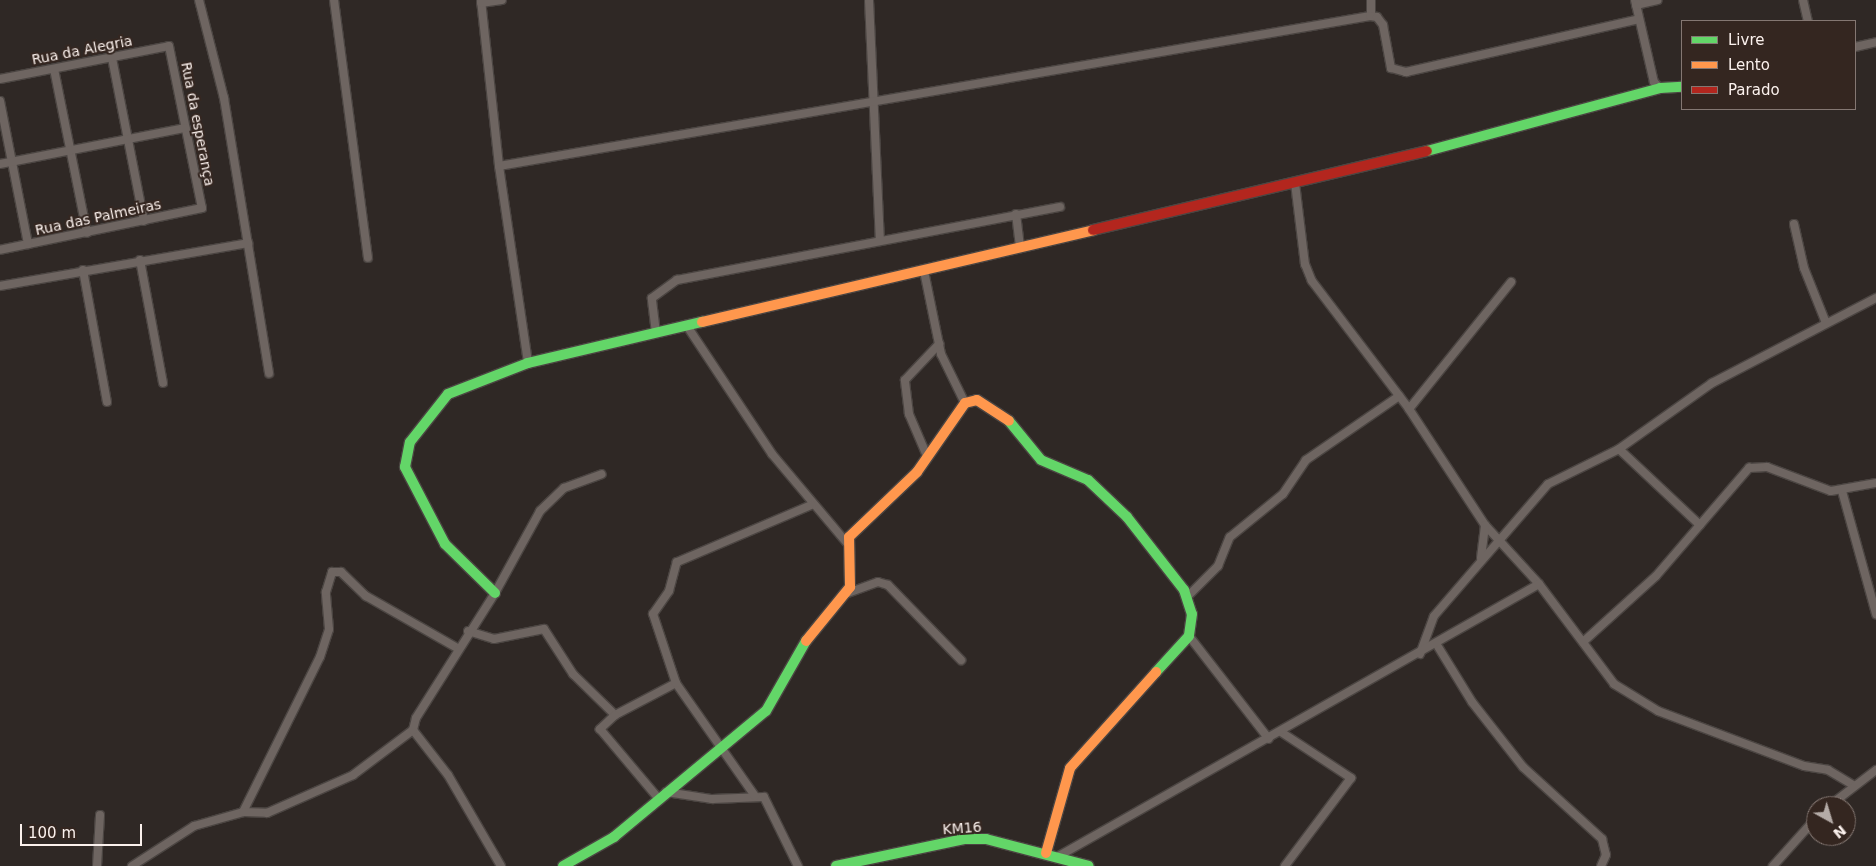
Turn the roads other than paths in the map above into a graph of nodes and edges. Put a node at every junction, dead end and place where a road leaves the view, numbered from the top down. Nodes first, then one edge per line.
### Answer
1 (198, 0) edge
2 (334, 0) edge
3 (502, 0) edge
4 (869, 0) edge
5 (1371, 0) edge
6 (1657, 0) edge
7 (1803, 0) edge
8 (481, 1) edge
9 (1635, 3) edge
10 (1372, 16) junction
11 (1639, 19) junction
12 (1808, 20) edge
13 (1876, 42) edge
14 (170, 46) joint
15 (1856, 47) edge
16 (112, 58) junction
17 (54, 69) junction
18 (0, 79) edge
19 (1681, 87) edge
20 (1660, 88) junction
21 (0, 101) edge
22 (871, 102) junction
23 (186, 128) junction
24 (128, 140) junction
25 (70, 151) junction
26 (11, 162) junction
27 (0, 164) edge
28 (499, 166) junction
29 (1295, 183) junction
30 (1060, 207) dead end
31 (202, 208) joint
32 (1016, 214) junction
33 (144, 221) junction
34 (1794, 224) dead end
35 (87, 233) junction
36 (880, 240) junction
37 (28, 244) junction
38 (248, 244) junction
39 (1020, 248) junction
40 (0, 250) edge
41 (368, 258) dead end
42 (140, 260) junction
43 (83, 270) junction
44 (924, 271) junction
45 (1511, 282) dead end
46 (0, 286) edge
47 (1876, 298) edge
48 (1826, 323) junction
49 (687, 326) junction
50 (656, 333) junction
51 (939, 344) junction
52 (528, 363) junction
53 (269, 373) dead end
54 (163, 383) dead end
55 (1399, 396) junction
56 (107, 402) dead end
57 (965, 403) junction
58 (1409, 409) junction
59 (1619, 449) junction
60 (927, 456) junction
61 (602, 474) dead end
62 (1876, 483) edge
63 (1842, 491) junction
64 (811, 505) junction
65 (1485, 525) junction
66 (1700, 525) junction
67 (1502, 539) junction
68 (847, 543) junction
69 (1481, 558) junction
70 (1540, 584) junction
71 (495, 593) junction
72 (843, 595) junction
73 (1187, 597) junction
74 (1876, 614) edge
75 (468, 631) junction
76 (1189, 636) junction
77 (1583, 642) junction
78 (1438, 645) junction
79 (458, 648) junction
80 (1420, 654) junction
81 (961, 660) dead end
82 (676, 684) junction
83 (615, 715) junction
84 (413, 730) junction
85 (1281, 732) junction
86 (1269, 739) junction
87 (723, 750) junction
88 (1876, 770) edge
89 (1853, 785) junction
90 (663, 796) junction
91 (755, 796) junction
92 (1840, 796) edge
93 (243, 812) junction
94 (100, 815) dead end
95 (1806, 829) edge
96 (1046, 853) junction
97 (1057, 857) junction
98 (97, 866) edge
99 (132, 866) edge
100 (501, 866) edge
101 (563, 866) edge
102 (798, 866) edge
103 (836, 866) edge
104 (1090, 866) edge
105 (1285, 866) edge
106 (1601, 866) edge
107 (1773, 866) edge

1 - 38 street
2 - 41 street
3 - 8 street
4 - 22 street
5 - 10 street
6 - 9 street
7 - 12 street
8 - 28 street
9 - 11 street
10 - 11 street
10 - 22 street
11 - 20 street
13 - 15 street
14 - 16 street, Rua da Alegria
14 - 23 street, Rua da esperança
16 - 17 street, Rua da Alegria
16 - 24 street
17 - 18 street, Rua da Alegria
17 - 25 street
19 - 20 street
20 - 29 street
21 - 26 street
22 - 28 street
22 - 36 street
23 - 24 street
23 - 31 street, Rua da esperança
24 - 25 street
24 - 33 street
25 - 26 street
25 - 35 street
26 - 27 street
26 - 37 street
28 - 52 street
29 - 39 street
29 - 55 street
30 - 32 street
31 - 33 street, Rua das Palmeiras
32 - 36 street
32 - 39 street
33 - 35 street, Rua das Palmeiras
34 - 48 street
35 - 37 street, Rua das Palmeiras
36 - 50 street
37 - 40 street, Rua das Palmeiras
38 - 42 street
38 - 53 street
39 - 44 street
42 - 43 street
42 - 54 street
43 - 46 street
43 - 56 street
44 - 49 street
44 - 51 street
45 - 58 street
47 - 48 street
48 - 59 street
49 - 50 street
49 - 64 street
50 - 52 street
51 - 57 street
51 - 60 street
52 - 71 street
55 - 58 street
55 - 73 street
57 - 60 street
57 - 73 street
58 - 65 street
59 - 66 street
59 - 67 street
60 - 68 street
61 - 71 street
62 - 63 street
63 - 66 street
63 - 74 street
64 - 68 street
64 - 82 street
65 - 67 street
65 - 69 street
66 - 77 street
67 - 69 street
67 - 70 street
68 - 72 street
69 - 80 street
70 - 77 street
70 - 78 street
71 - 75 street
72 - 81 street
72 - 87 street
73 - 76 street
75 - 79 street
75 - 83 street
76 - 86 street
76 - 96 street
77 - 89 street
78 - 80 street
78 - 106 street
79 - 84 street
79 - 93 street
80 - 85 street
82 - 83 street
82 - 87 street
83 - 90 street
84 - 93 street
84 - 100 street
85 - 86 street
85 - 105 street
86 - 97 street
87 - 90 street
87 - 91 street
88 - 89 street
89 - 92 street
90 - 91 street
90 - 101 street
91 - 102 street
93 - 99 street
94 - 98 street
95 - 107 street
96 - 97 street, KM16
96 - 103 street, KM16
97 - 104 street, KM16

